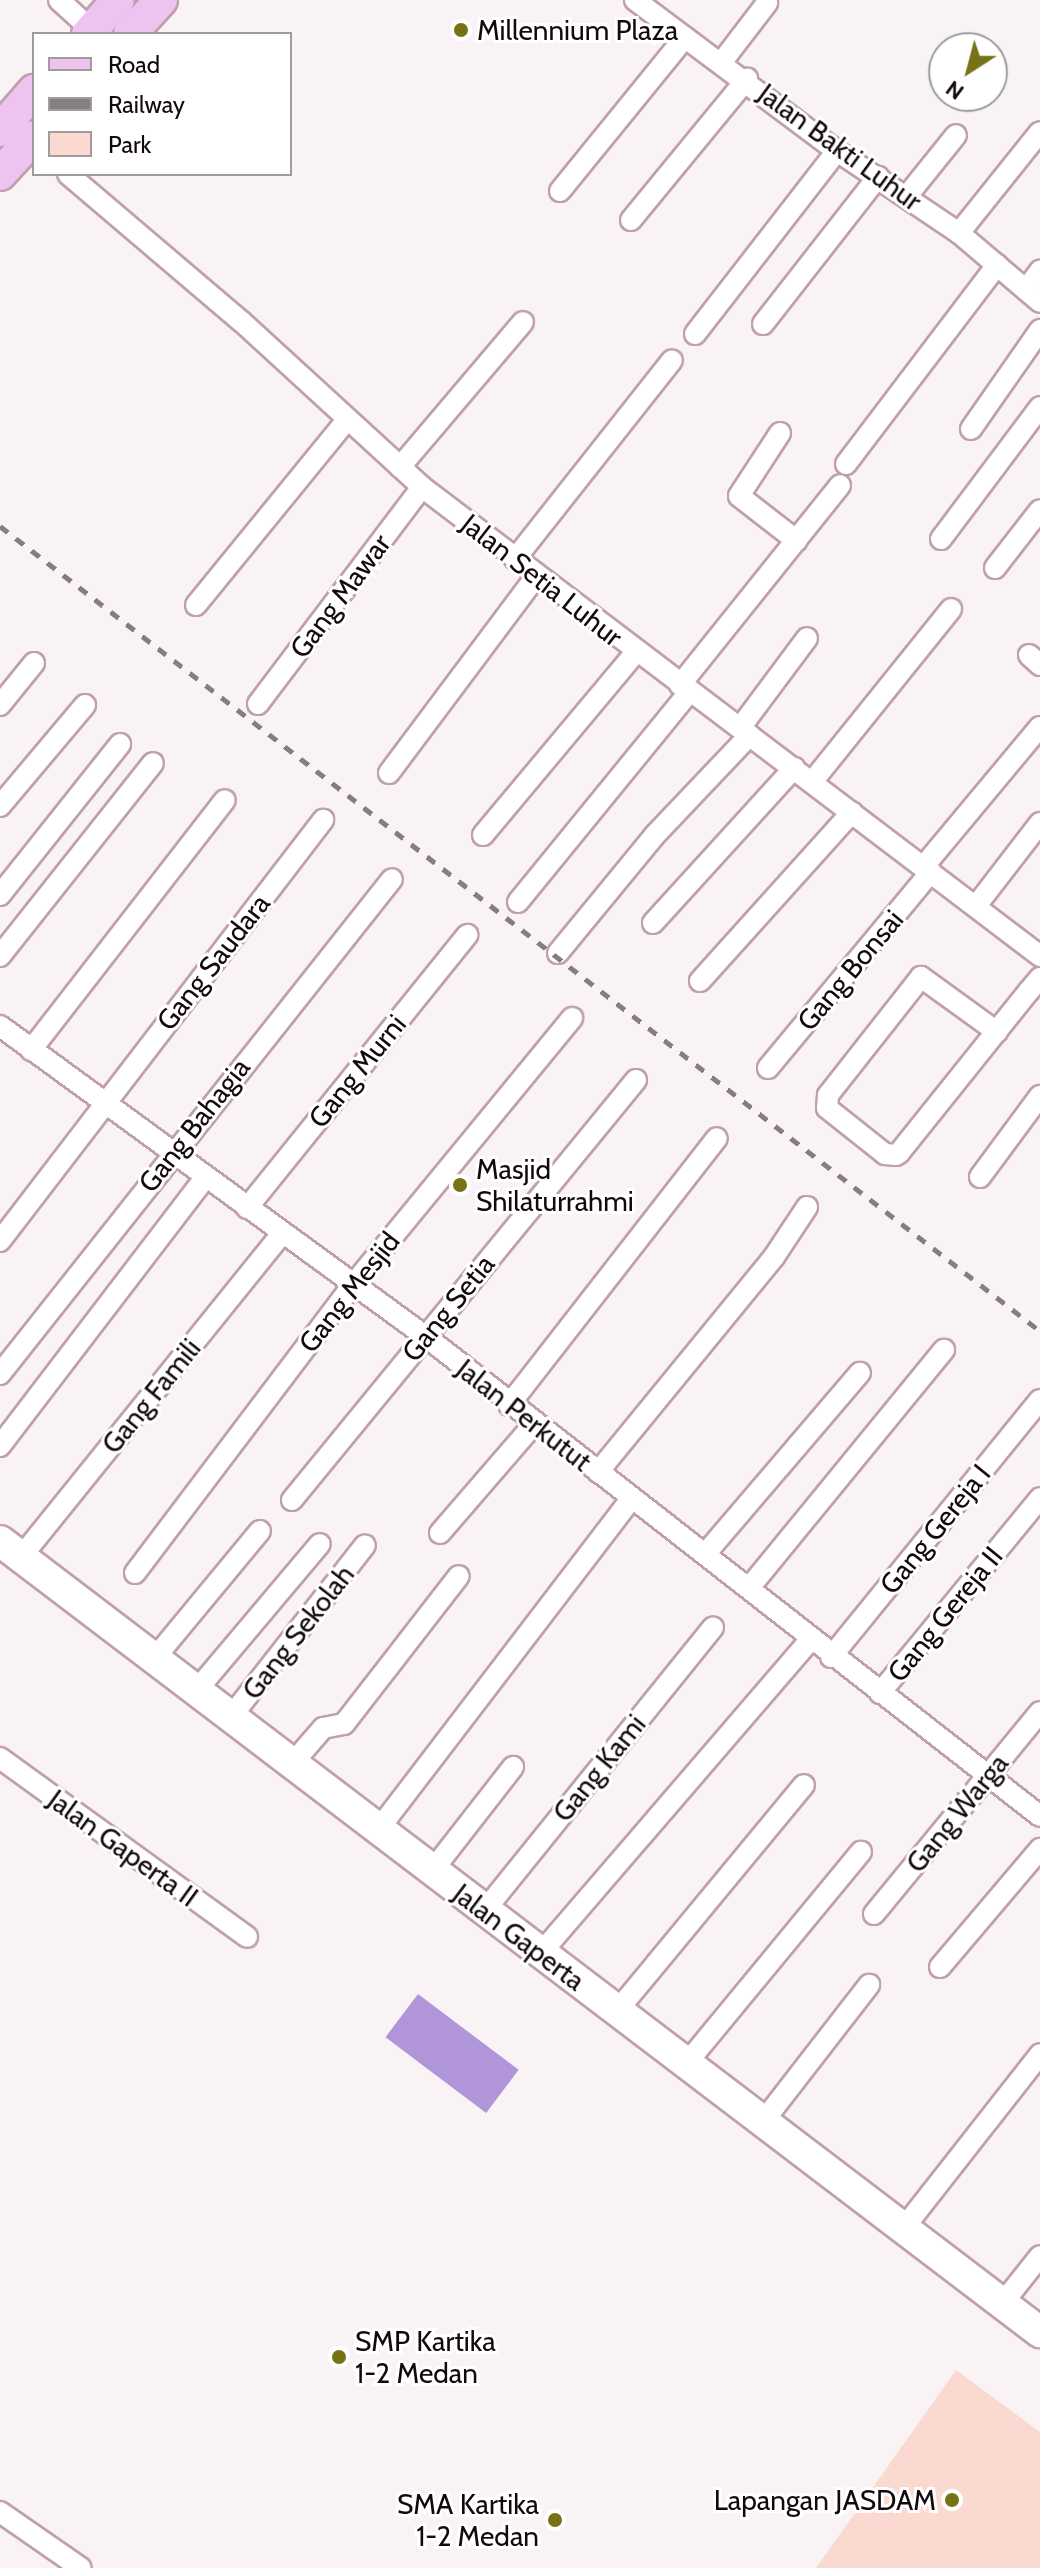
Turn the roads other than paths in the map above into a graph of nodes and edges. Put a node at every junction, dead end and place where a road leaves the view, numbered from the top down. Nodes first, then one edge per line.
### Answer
1 (59, 0) edge
2 (118, 0) edge
3 (161, 0) edge
4 (635, 0) edge
5 (767, 3) dead end
6 (90, 32) edge
7 (132, 32) edge
8 (685, 37) junction
9 (721, 63) junction
10 (747, 79) junction
11 (32, 98) edge
12 (1040, 132) edge
13 (21, 135) edge
14 (956, 135) dead end
15 (837, 151) junction
16 (0, 174) edge
17 (70, 176) edge
18 (878, 177) junction
19 (560, 191) dead end
20 (907, 196) junction
21 (631, 220) dead end
22 (959, 233) junction
23 (997, 265) junction
24 (1040, 271) edge
25 (1033, 296) edge
26 (523, 322) dead end
27 (763, 324) dead end
28 (1040, 330) edge
29 (695, 334) dead end
30 (672, 360) dead end
31 (1040, 407) edge
32 (347, 420) junction
33 (971, 429) dead end
34 (780, 433) dead end
35 (846, 464) dead end
36 (400, 467) junction
37 (840, 485) dead end
38 (422, 487) junction
39 (1040, 510) edge
40 (941, 539) dead end
41 (797, 541) junction
42 (515, 559) junction
43 (995, 568) dead end
44 (537, 575) junction
45 (196, 605) dead end
46 (951, 609) dead end
47 (807, 638) dead end
48 (636, 652) junction
49 (34, 663) dead end
50 (684, 688) junction
51 (258, 704) dead end
52 (0, 705) edge
53 (85, 705) dead end
54 (1040, 727) edge
55 (745, 731) junction
56 (120, 744) dead end
57 (153, 763) dead end
58 (794, 768) junction
59 (389, 773) dead end
60 (812, 782) junction
61 (225, 800) dead end
62 (0, 806) edge
63 (852, 812) junction
64 (323, 820) dead end
65 (1040, 823) edge
66 (483, 835) dead end
67 (927, 869) junction
68 (392, 879) dead end
69 (0, 895) edge
70 (518, 902) dead end
71 (976, 906) junction
72 (653, 923) dead end
73 (467, 935) dead end
74 (558, 953) dead end
75 (0, 956) edge
76 (1040, 956) edge
77 (1040, 978) edge
78 (700, 981) dead end
79 (572, 1018) dead end
80 (0, 1026) edge
81 (997, 1032) junction
82 (31, 1050) junction
83 (768, 1068) dead end
84 (636, 1080) dead end
85 (1040, 1096) edge
86 (103, 1104) junction
87 (717, 1138) dead end
88 (172, 1152) junction
89 (980, 1177) dead end
90 (204, 1179) junction
91 (807, 1207) dead end
92 (247, 1208) junction
93 (281, 1235) junction
94 (0, 1241) edge
95 (352, 1286) junction
96 (425, 1336) junction
97 (944, 1350) dead end
98 (860, 1373) dead end
99 (0, 1374) edge
100 (1040, 1400) edge
101 (509, 1405) junction
102 (534, 1424) junction
103 (0, 1446) edge
104 (598, 1472) junction
105 (632, 1498) junction
106 (1040, 1498) edge
107 (292, 1500) dead end
108 (260, 1531) dead end
109 (440, 1533) dead end
110 (320, 1544) dead end
111 (365, 1545) dead end
112 (11, 1549) edge
113 (706, 1553) junction
114 (135, 1573) dead end
115 (459, 1576) dead end
116 (749, 1588) junction
117 (713, 1627) dead end
118 (810, 1640) junction
119 (831, 1657) junction
120 (154, 1659) junction
121 (196, 1691) junction
122 (880, 1693) junction
123 (1040, 1712) edge
124 (230, 1718) junction
125 (0, 1758) edge
126 (291, 1765) junction
127 (513, 1767) dead end
128 (987, 1776) junction
129 (804, 1785) dead end
130 (1040, 1816) edge
131 (378, 1830) junction
132 (1040, 1849) edge
133 (861, 1852) dead end
134 (432, 1871) junction
135 (485, 1910) junction
136 (874, 1914) dead end
137 (247, 1937) dead end
138 (540, 1954) junction
139 (940, 1967) dead end
140 (869, 1985) dead end
141 (617, 2011) junction
142 (1040, 2054) edge
143 (686, 2064) junction
144 (762, 2123) junction
145 (903, 2229) junction
146 (1040, 2256) edge
147 (1002, 2304) junction
148 (1037, 2325) edge
149 (0, 2512) edge
150 (81, 2568) edge

1 - 6 street
2 - 6 main road
3 - 7 main road
4 - 8 street, Jalan Bakti Luhur
5 - 9 street
8 - 9 street, Jalan Bakti Luhur
8 - 19 street
9 - 10 street, Jalan Bakti Luhur
10 - 15 street, Jalan Bakti Luhur
10 - 21 street
11 - 13 main road
12 - 22 street
13 - 16 main road
14 - 20 street
15 - 18 street, Jalan Bakti Luhur
15 - 29 street
17 - 32 street, Jalan Setia Luhur
18 - 20 street, Jalan Bakti Luhur
18 - 27 street
20 - 22 street, Jalan Bakti Luhur
22 - 23 street, Jalan Bakti Luhur
23 - 25 street, Jalan Bakti Luhur
23 - 35 street
24 - 25 street
26 - 36 street
28 - 33 street
30 - 42 street
31 - 40 street
32 - 36 street, Jalan Setia Luhur
32 - 45 street
34 - 41 street
36 - 38 street, Jalan Setia Luhur
37 - 41 street
38 - 42 street, Jalan Setia Luhur
38 - 51 street, Gang Mawar
39 - 43 street
41 - 50 street
42 - 44 street, Jalan Setia Luhur
44 - 48 street, Jalan Setia Luhur
44 - 59 street
46 - 60 street
47 - 55 street
48 - 50 street, Jalan Setia Luhur
48 - 66 street
49 - 52 street
50 - 55 street, Jalan Setia Luhur
50 - 70 street
53 - 62 street
54 - 67 street, Gang Bonsai
55 - 58 street, Jalan Setia Luhur
55 - 74 street
56 - 69 street
57 - 75 street
58 - 60 street, Jalan Setia Luhur
58 - 72 street
60 - 63 street, Jalan Setia Luhur
61 - 82 street
63 - 67 street, Jalan Setia Luhur
63 - 78 street
64 - 86 street, Gang Saudara
65 - 71 street
67 - 71 street, Jalan Setia Luhur
67 - 83 street, Gang Bonsai
68 - 88 street, Gang Bahagia
71 - 76 street, Jalan Setia Luhur
73 - 92 street, Gang Murni
77 - 81 street
79 - 95 street, Gang Mesjid
80 - 82 street, Jalan Perkutut
81 - 81 street
82 - 86 street, Jalan Perkutut
84 - 96 street, Gang Setia
85 - 89 street
86 - 88 street, Jalan Perkutut
86 - 94 street, Gang Saudara
87 - 101 street
88 - 90 street, Jalan Perkutut
88 - 99 street, Gang Bahagia
90 - 92 street, Jalan Perkutut
90 - 103 street
91 - 104 street
92 - 93 street, Jalan Perkutut
93 - 95 street, Jalan Perkutut
93 - 112 street, Gang Famili
95 - 96 street, Jalan Perkutut
95 - 114 street, Gang Mesjid
96 - 101 street, Jalan Perkutut
96 - 107 street, Gang Setia
97 - 116 street
98 - 113 street
100 - 119 street, Gang Gereja I
101 - 102 street, Jalan Perkutut
102 - 104 street, Jalan Perkutut
102 - 109 street
104 - 105 street, Jalan Perkutut
105 - 113 street, Jalan Perkutut
105 - 131 street
106 - 122 street, Gang Gereja II
108 - 120 street
110 - 121 street
111 - 124 street, Gang Sekolah
112 - 120 street, Jalan Gaperta
113 - 116 street, Jalan Perkutut
115 - 126 street
116 - 118 street, Jalan Perkutut
117 - 135 street, Gang Kami
118 - 119 street, Jalan Perkutut
118 - 138 street
119 - 122 street, Jalan Perkutut
120 - 121 street, Jalan Gaperta
121 - 124 street, Jalan Gaperta
122 - 128 street, Jalan Perkutut
123 - 128 street, Gang Warga
124 - 126 street, Jalan Gaperta
125 - 137 street, Jalan Gaperta II
126 - 131 street, Jalan Gaperta
127 - 134 street
128 - 130 street, Jalan Perkutut
128 - 136 street, Gang Warga
129 - 141 street
131 - 134 street, Jalan Gaperta
132 - 139 street
133 - 143 street
134 - 135 street, Jalan Gaperta
135 - 138 street, Jalan Gaperta
138 - 141 street, Jalan Gaperta
140 - 144 street
141 - 143 street, Jalan Gaperta
142 - 145 street
143 - 144 street, Jalan Gaperta
144 - 145 street, Jalan Gaperta
145 - 147 street, Jalan Gaperta
146 - 147 street
147 - 148 street, Jalan Gaperta
149 - 150 street

